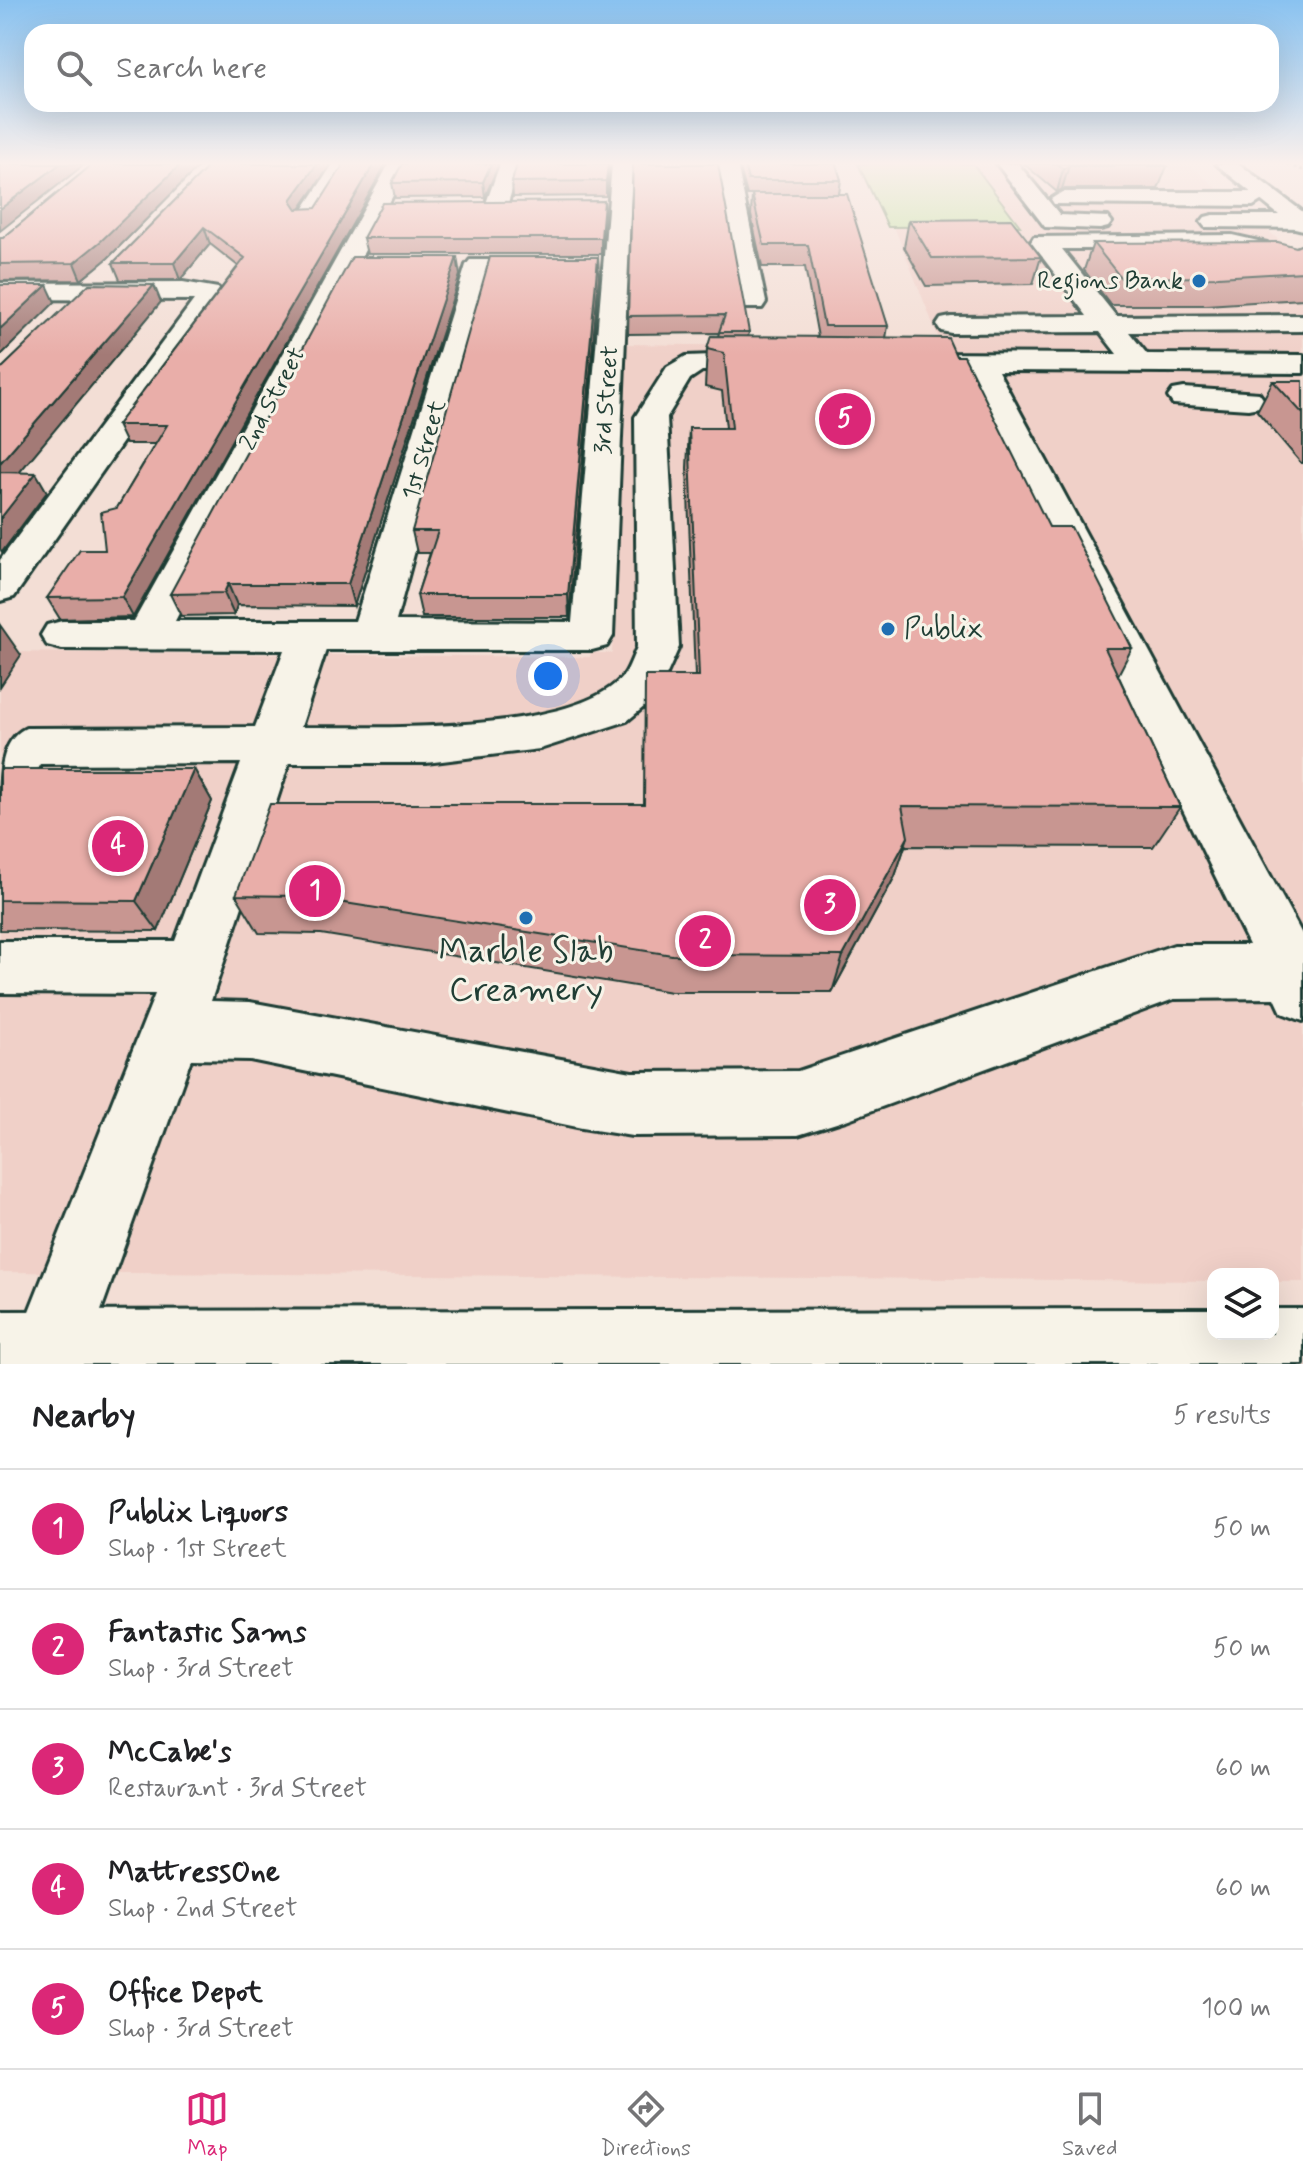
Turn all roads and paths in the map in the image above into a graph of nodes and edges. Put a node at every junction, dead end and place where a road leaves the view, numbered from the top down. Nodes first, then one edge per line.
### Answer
1 (380, 228) edge
2 (607, 228) edge
3 (739, 228) edge
4 (1162, 264) edge
5 (1192, 264) edge
6 (119, 265) edge
7 (479, 265) dead end
8 (1060, 265) junction
9 (1292, 265) edge
10 (0, 291) edge
11 (90, 291) junction
12 (753, 302) dead end
13 (64, 313) edge
14 (1303, 323) edge
15 (1109, 324) junction
16 (951, 325) dead end
17 (805, 362) edge
18 (868, 362) edge
19 (978, 362) junction
20 (1139, 363) junction
21 (1303, 364) edge
22 (1184, 397) dead end
23 (1248, 400) dead end
24 (0, 588) edge
25 (372, 634) junction
26 (62, 635) dead end
27 (147, 635) junction
28 (310, 635) junction
29 (271, 746) junction
30 (0, 789) edge
31 (0, 967) edge
32 (194, 968) junction
33 (1297, 982) edge
34 (172, 1030) junction
35 (1303, 1346) edge
36 (25, 1354) edge

1 - 27 street, 2nd Street
2 - 25 street, 3rd Street
3 - 12 street
4 - 8 street
5 - 9 street
6 - 11 street
7 - 25 street, 1st Street
8 - 9 street
8 - 15 street
10 - 11 street
11 - 13 street
11 - 24 street
14 - 15 street
15 - 16 street
15 - 20 street
17 - 29 street
18 - 19 street
19 - 20 street
19 - 33 street
20 - 21 street
22 - 23 street
25 - 28 street
26 - 27 street
27 - 28 street
28 - 29 street
29 - 30 street
29 - 32 street
31 - 32 street
32 - 34 street
33 - 34 street
34 - 36 street
35 - 36 street

